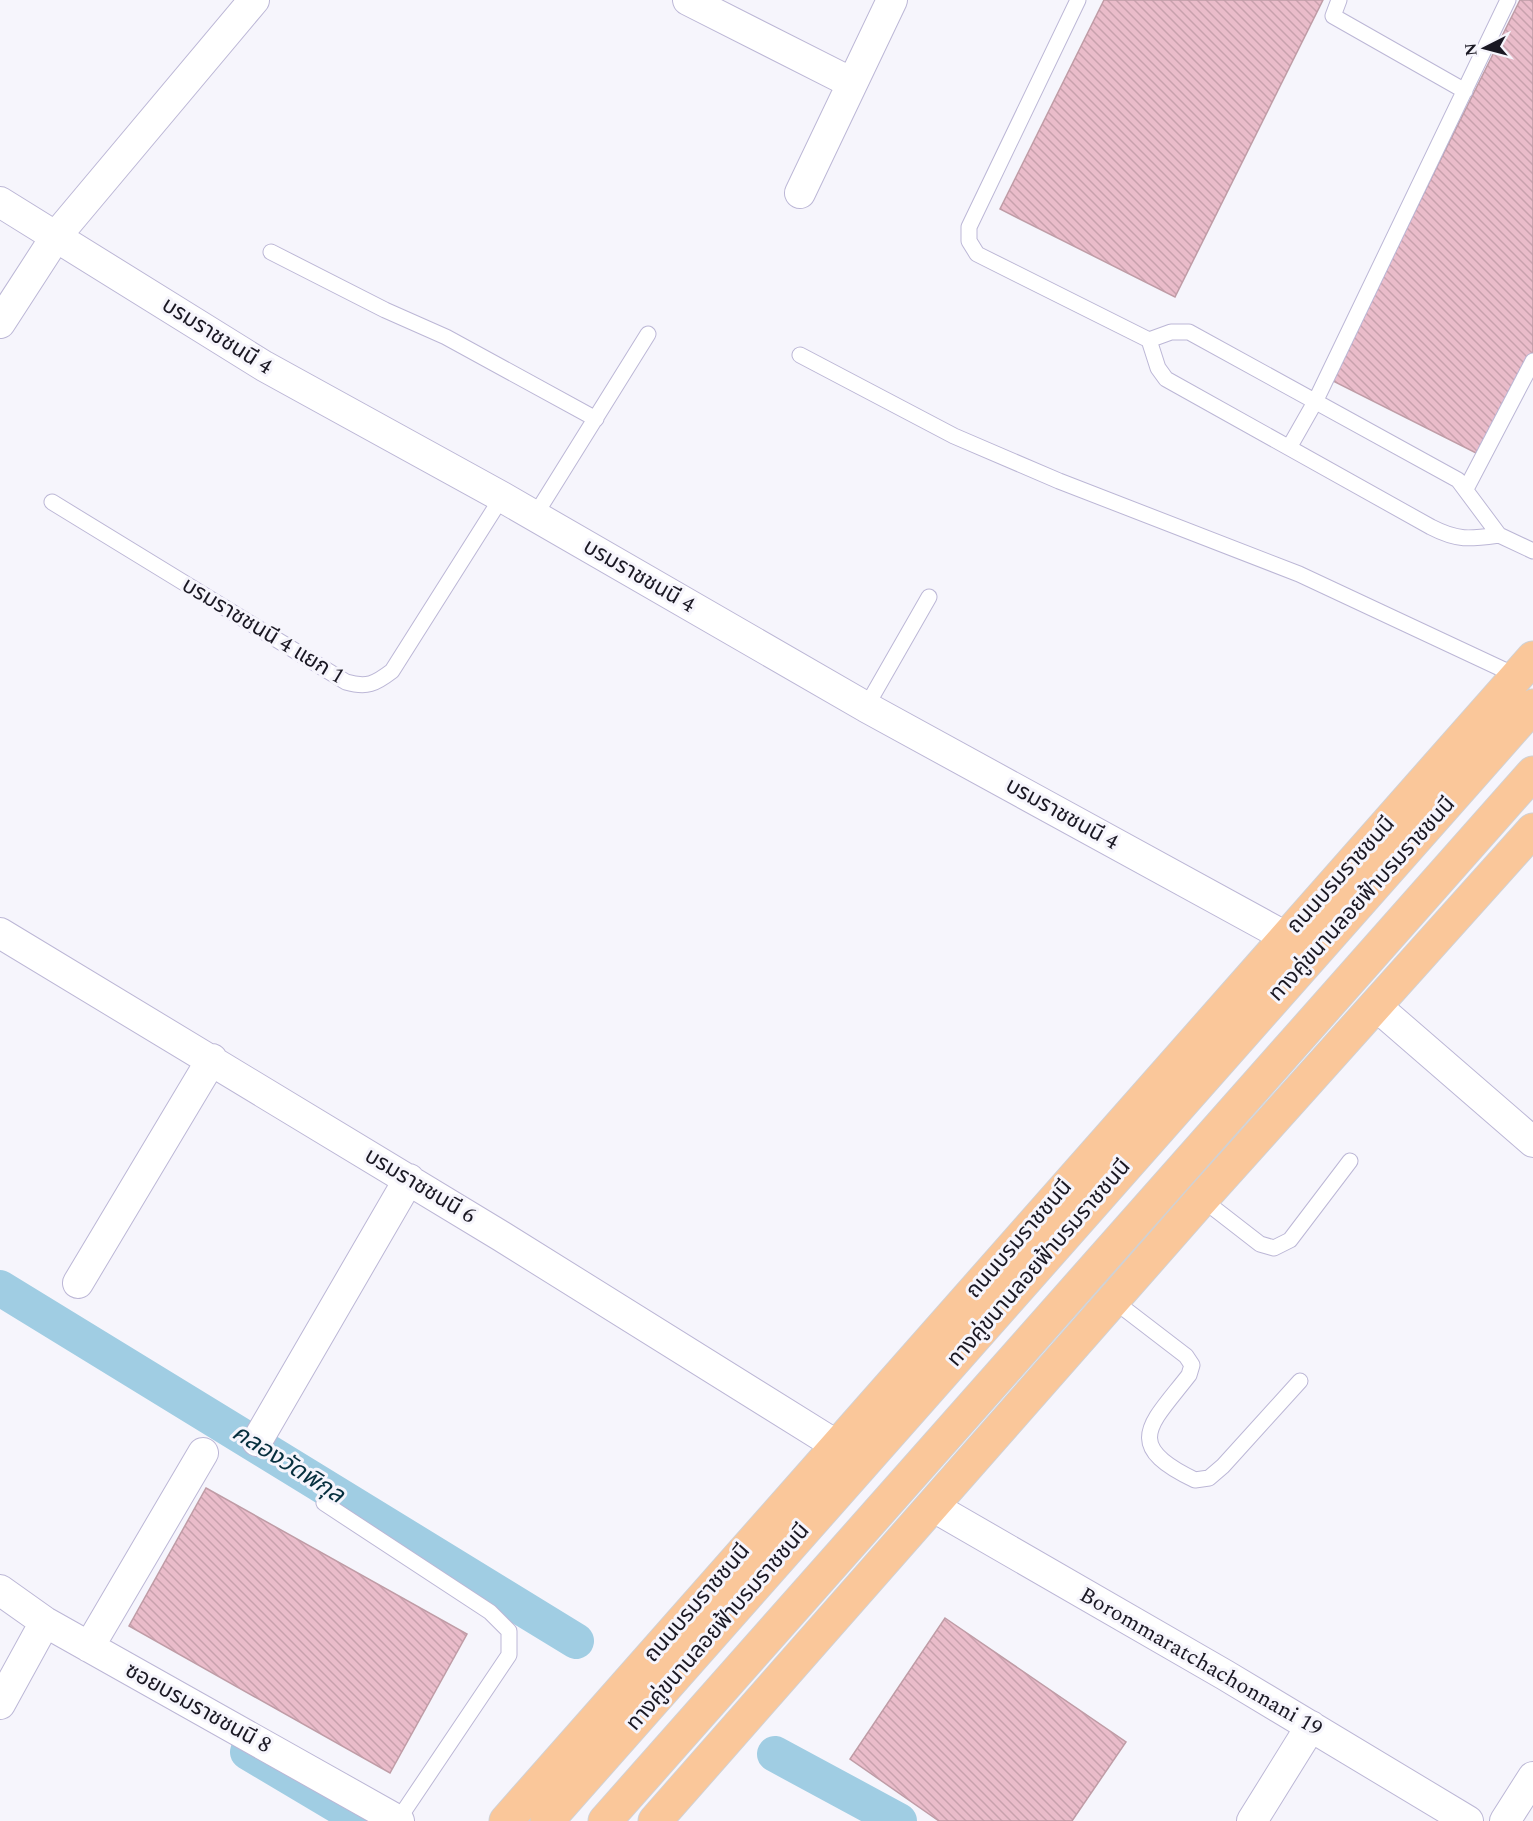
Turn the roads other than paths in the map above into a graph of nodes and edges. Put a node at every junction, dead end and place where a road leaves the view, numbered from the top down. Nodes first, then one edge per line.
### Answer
1 (254, 0) edge
2 (688, 0) edge
3 (892, 0) edge
4 (1078, 0) edge
5 (1340, 0) edge
6 (1508, 0) edge
7 (852, 83) junction
8 (1465, 91) junction
9 (800, 193) dead end
10 (0, 201) edge
11 (57, 235) junction
12 (271, 252) dead end
13 (0, 323) edge
14 (648, 334) dead end
15 (1149, 340) junction
16 (800, 355) dead end
17 (1533, 361) edge
18 (1315, 402) junction
19 (596, 418) junction
20 (1290, 446) junction
21 (1466, 489) junction
22 (502, 497) junction
23 (52, 502) dead end
24 (534, 517) junction
25 (1499, 534) junction
26 (1533, 551) edge
27 (928, 597) dead end
28 (1525, 667) edge
29 (1533, 706) edge
30 (866, 707) junction
31 (1533, 773) edge
32 (1533, 830) edge
33 (1286, 937) junction
34 (4, 945) edge
35 (1375, 1005) junction
36 (212, 1059) junction
37 (1533, 1142) edge
38 (1350, 1161) dead end
39 (409, 1179) junction
40 (1202, 1199) junction
41 (78, 1283) dead end
42 (1113, 1300) junction
43 (1300, 1381) dead end
44 (257, 1441) dead end
45 (836, 1445) junction
46 (203, 1453) dead end
47 (324, 1503) dead end
48 (932, 1506) junction
49 (0, 1590) edge
50 (45, 1622) junction
51 (89, 1647) junction
52 (0, 1704) edge
53 (1311, 1726) junction
54 (1533, 1777) edge
55 (398, 1821) edge
56 (506, 1821) edge
57 (547, 1821) edge
58 (605, 1821) edge
59 (655, 1821) edge
60 (1252, 1821) edge
61 (1468, 1821) edge
62 (1505, 1821) edge

1 - 11 street
2 - 7 street
3 - 7 street
4 - 15 lane
5 - 8 lane
6 - 8 lane
7 - 9 street
8 - 18 lane
10 - 11 street, บรมราชชนนี 4
11 - 13 street
11 - 22 street, บรมราชชนนี 4
12 - 19 lane
14 - 19 lane
15 - 18 lane
15 - 20 lane
16 - 28 lane
17 - 21 lane
18 - 20 lane
18 - 21 lane
19 - 24 lane
20 - 25 lane
21 - 25 lane
22 - 23 lane, บรมราชชนนี 4 แยก 1
22 - 24 street, บรมราชชนนี 4
24 - 30 street, บรมราชชนนี 4
25 - 26 lane
27 - 30 lane
28 - 33 main road, ถนนบรมราชชนนี
29 - 57 main road, ทางคู่ขนานลอยฟ้าบรมราชชนนี
30 - 33 street, บรมราชชนนี 4
31 - 58 main road, ทางคู่ขนานลอยฟ้าบรมราชชนนี
32 - 35 main road
33 - 45 main road, ถนนบรมราชชนนี
34 - 36 street, บรมราชชนนี 6
35 - 37 street
35 - 40 main road
36 - 39 street, บรมราชชนนี 6
36 - 41 street
38 - 40 lane
39 - 44 street
39 - 45 street, บรมราชชนนี 6
40 - 42 main road
42 - 43 lane
42 - 48 main road
45 - 56 main road, ถนนบรมราชชนนี
46 - 51 street
47 - 55 lane
48 - 53 street, Borommaratchachonnani 19
48 - 59 main road
49 - 50 street, ซอยบรมราชชนนี 8
50 - 51 street, ซอยบรมราชชนนี 8
50 - 52 street
51 - 55 street, ซอยบรมราชชนนี 8
53 - 60 street
53 - 61 street, Borommaratchachonnani 19
54 - 62 street

